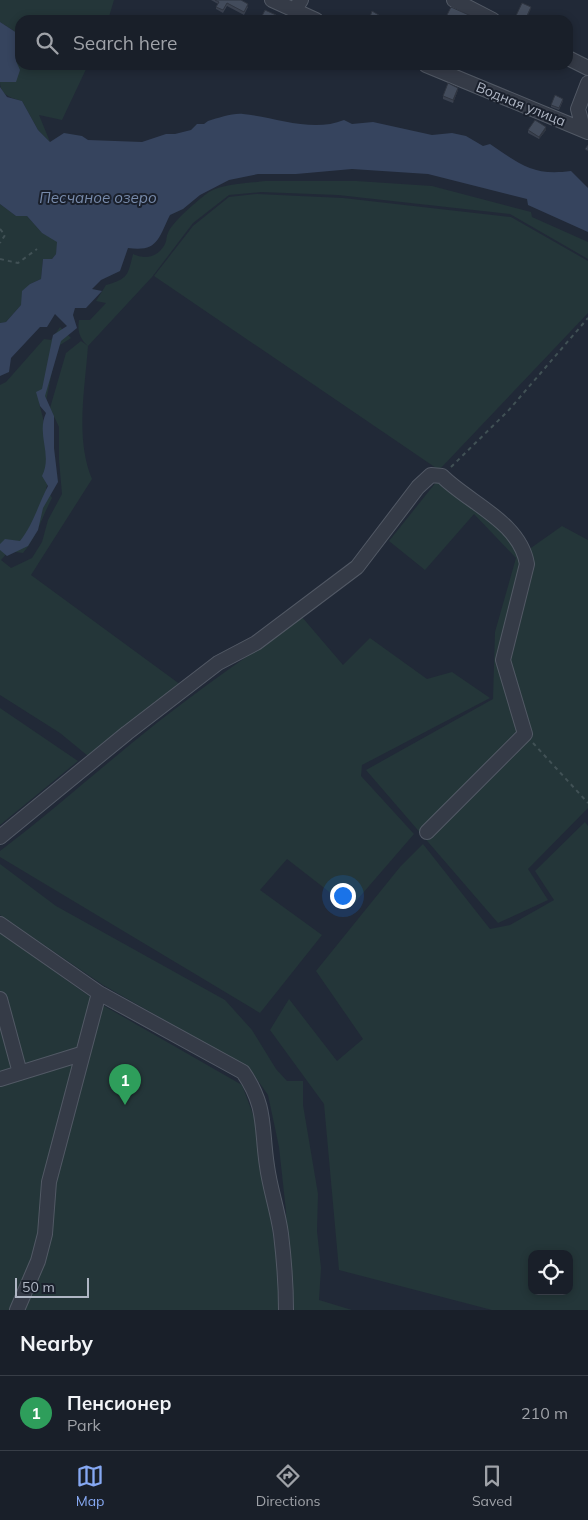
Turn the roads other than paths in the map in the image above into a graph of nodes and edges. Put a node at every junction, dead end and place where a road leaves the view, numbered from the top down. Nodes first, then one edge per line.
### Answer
1 (272, 0) edge
2 (454, 0) edge
3 (298, 6) edge
4 (310, 15) edge
5 (483, 15) edge
6 (573, 60) edge
7 (588, 68) edge
8 (438, 70) edge
9 (588, 83) edge
10 (585, 130) edge
11 (427, 832) dead end
12 (0, 837) edge
13 (0, 924) edge
14 (99, 993) junction
15 (0, 999) edge
16 (81, 1054) junction
17 (20, 1073) junction
18 (0, 1079) edge
19 (17, 1310) edge
20 (286, 1310) edge

1 - 3 street
2 - 5 street
3 - 4 street
6 - 7 street
8 - 10 street, Водная улица
9 - 10 street
11 - 12 street
13 - 14 street
14 - 16 street
14 - 20 street
15 - 17 street
16 - 17 street
16 - 19 street
17 - 18 street

